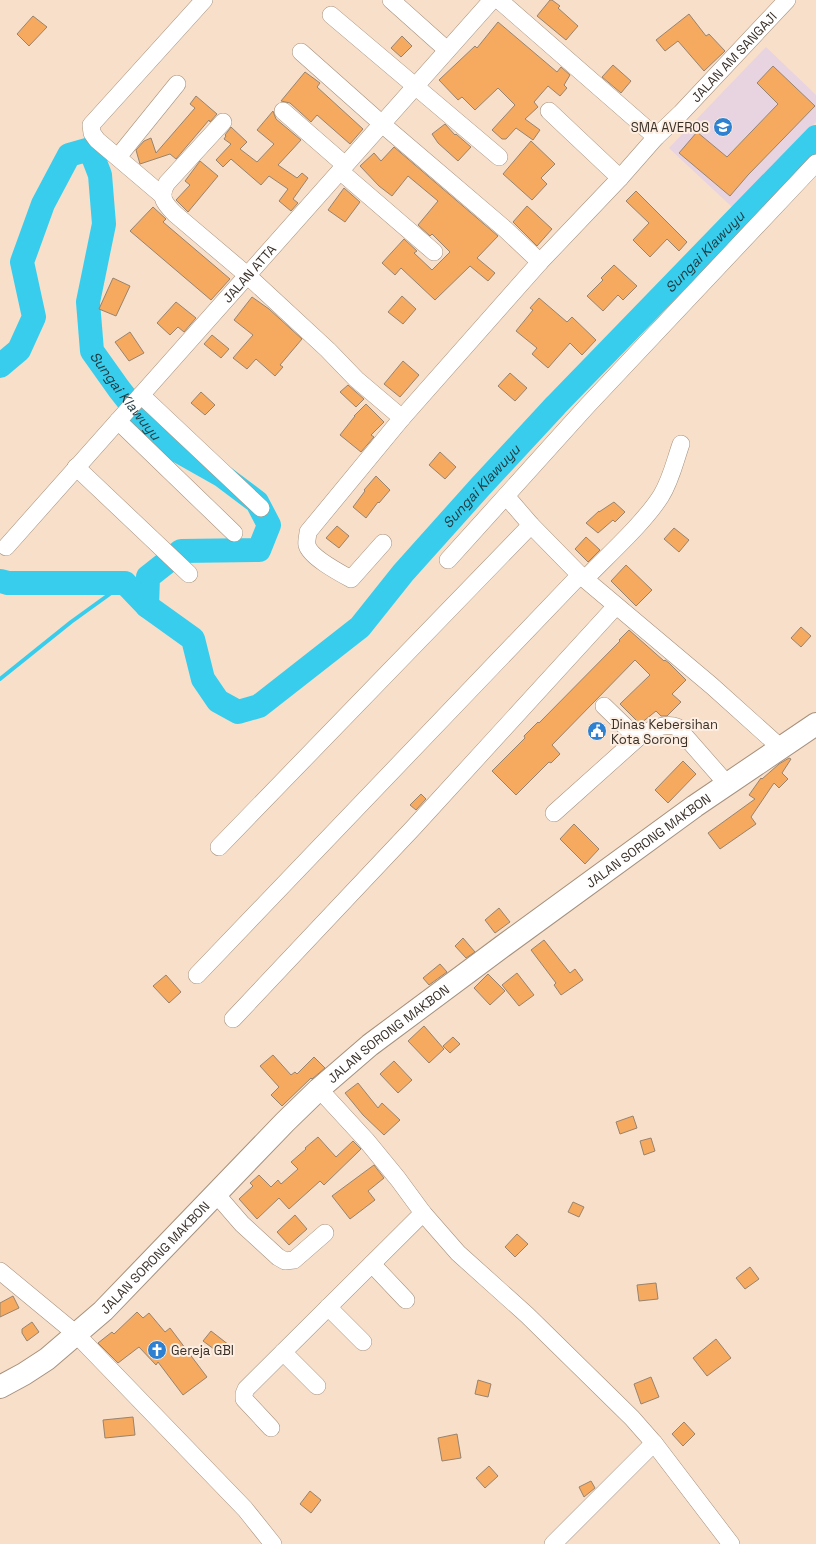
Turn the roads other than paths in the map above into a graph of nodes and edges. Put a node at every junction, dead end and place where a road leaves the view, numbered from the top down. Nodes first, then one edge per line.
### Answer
1 (204, 0) edge
2 (391, 0) edge
3 (492, 0) edge
4 (499, 0) edge
5 (787, 0) edge
6 (331, 15) dead end
7 (447, 50) junction
8 (301, 52) dead end
9 (177, 84) dead end
10 (416, 86) junction
11 (283, 111) dead end
12 (549, 111) dead end
13 (223, 122) dead end
14 (382, 124) junction
15 (656, 137) junction
16 (118, 157) junction
17 (499, 157) dead end
18 (816, 163) edge
19 (343, 168) junction
20 (620, 178) junction
21 (163, 196) junction
22 (434, 252) dead end
23 (540, 262) junction
24 (247, 275) junction
25 (141, 395) junction
26 (402, 418) junction
27 (118, 421) junction
28 (681, 444) dead end
29 (76, 468) junction
30 (506, 496) junction
31 (261, 508) dead end
32 (531, 525) junction
33 (234, 533) dead end
34 (383, 543) dead end
35 (6, 547) dead end
36 (448, 560) dead end
37 (189, 574) dead end
38 (582, 577) junction
39 (616, 606) junction
40 (604, 706) dead end
41 (816, 724) edge
42 (637, 738) junction
43 (781, 748) junction
44 (727, 784) junction
45 (554, 813) dead end
46 (219, 847) dead end
47 (197, 975) dead end
48 (233, 1019) dead end
49 (319, 1090) junction
50 (216, 1194) junction
51 (423, 1213) junction
52 (324, 1233) dead end
53 (372, 1264) junction
54 (0, 1271) edge
55 (406, 1300) dead end
56 (328, 1307) junction
57 (76, 1333) junction
58 (363, 1342) dead end
59 (283, 1352) junction
60 (317, 1386) dead end
61 (0, 1387) edge
62 (271, 1428) dead end
63 (654, 1443) junction
64 (273, 1544) edge
65 (553, 1544) edge
66 (731, 1544) edge

1 - 16 street
2 - 7 street
3 - 7 street, JALAN ATTA
4 - 15 street
5 - 15 street, JALAN AM SANGAJI
6 - 10 street
7 - 10 street, JALAN ATTA
8 - 14 street
9 - 16 street
10 - 14 street, JALAN ATTA
10 - 17 street
11 - 19 street
12 - 20 street
13 - 21 street
14 - 19 street, JALAN ATTA
14 - 23 street
15 - 20 street, JALAN AM SANGAJI
16 - 21 street
18 - 30 street
19 - 22 street
19 - 24 street, JALAN ATTA
20 - 23 street, JALAN AM SANGAJI
21 - 24 street
23 - 26 street, JALAN AM SANGAJI
24 - 25 street, JALAN ATTA
24 - 26 street
25 - 27 street, JALAN ATTA
25 - 31 street
26 - 34 street, JALAN AM SANGAJI
27 - 29 street, JALAN ATTA
27 - 33 street
28 - 38 street
29 - 35 street, JALAN ATTA
29 - 37 street
30 - 32 street
30 - 36 street
32 - 38 street
32 - 46 street
38 - 39 street
38 - 47 street
39 - 43 street
39 - 48 street
40 - 42 street
41 - 43 highway, JALAN SORONG MAKBON
42 - 44 street
42 - 45 street
43 - 44 highway, JALAN SORONG MAKBON
44 - 49 highway, JALAN SORONG MAKBON
49 - 50 highway, JALAN SORONG MAKBON
49 - 51 street
50 - 52 street
50 - 57 highway, JALAN SORONG MAKBON
51 - 53 street
51 - 63 street
53 - 55 street
53 - 56 street
54 - 57 street
56 - 58 street
56 - 59 street
57 - 61 highway, JALAN SORONG MAKBON
57 - 64 street
59 - 60 street
59 - 62 street
63 - 65 street
63 - 66 street

